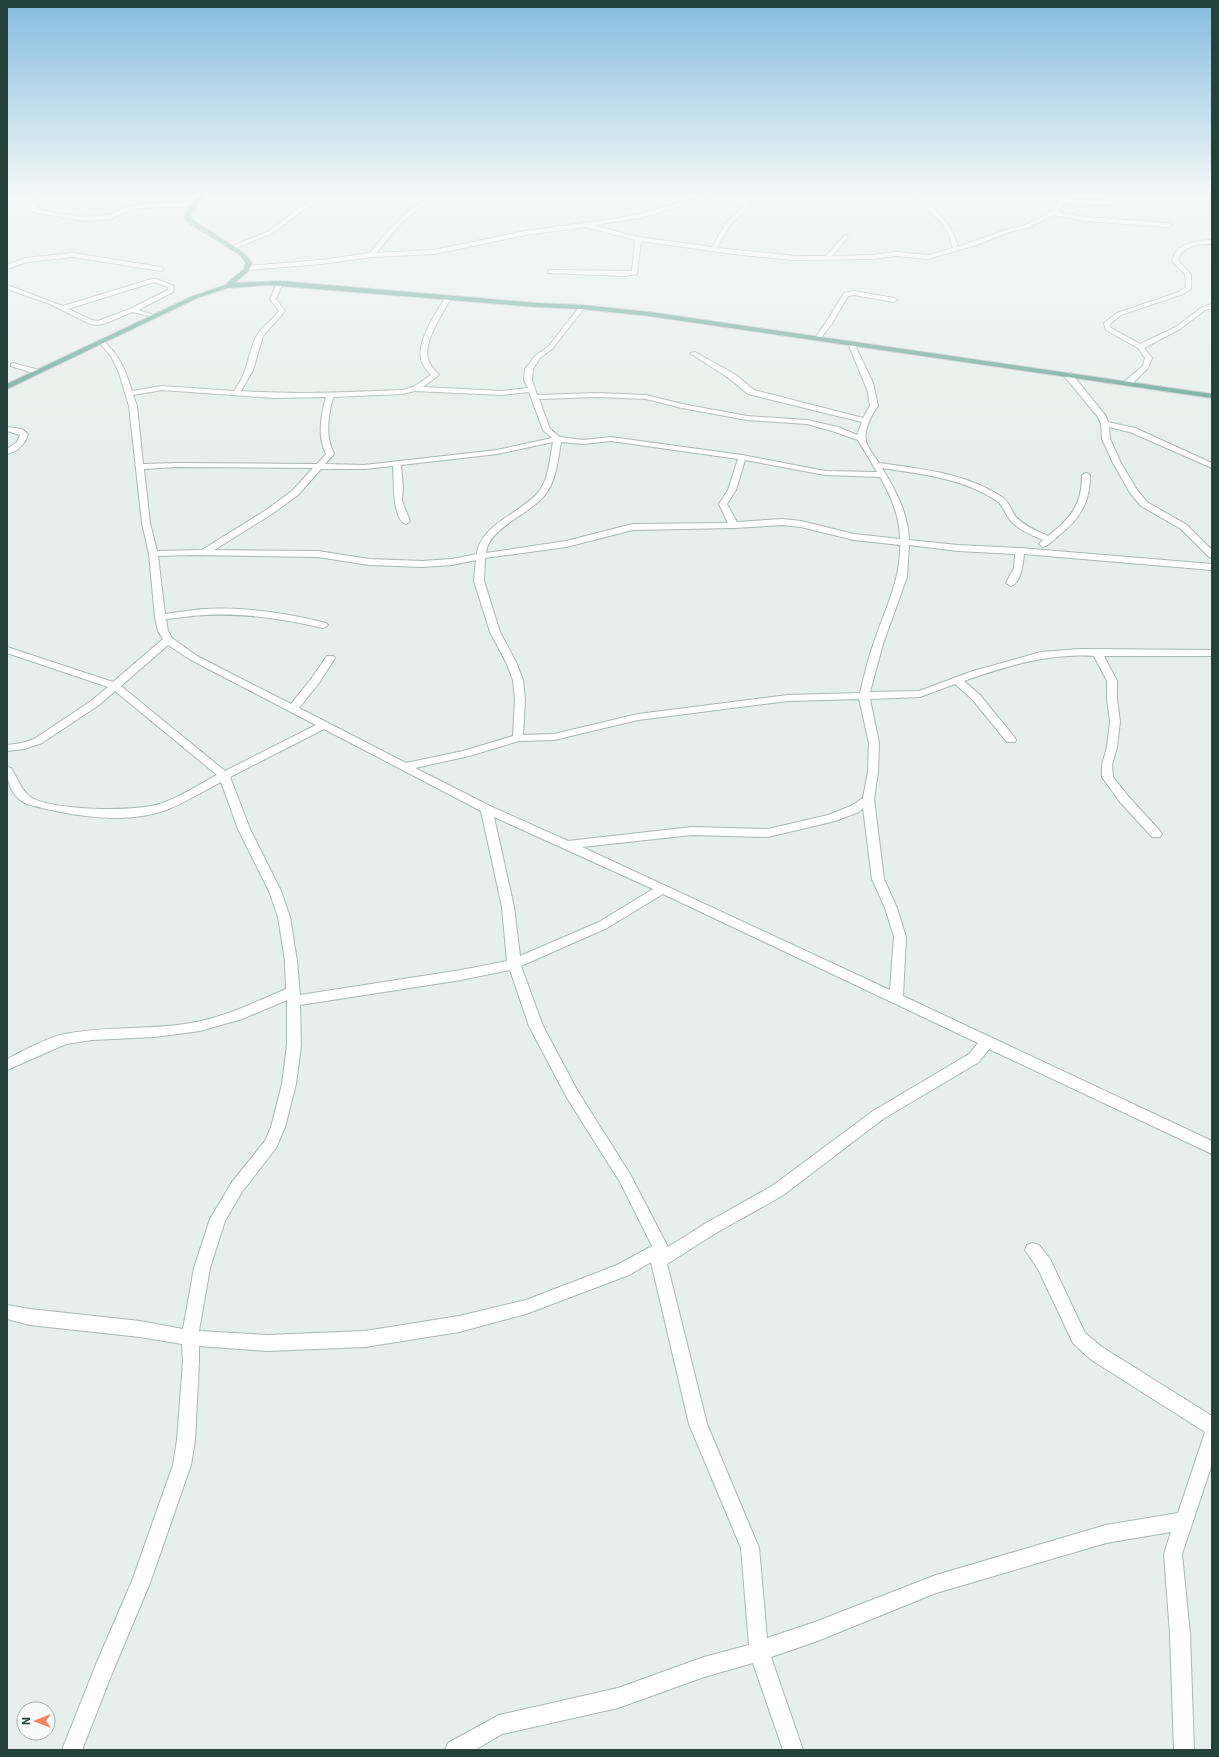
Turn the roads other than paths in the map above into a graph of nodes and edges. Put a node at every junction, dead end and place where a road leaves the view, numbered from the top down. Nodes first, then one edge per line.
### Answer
1 (236, 279) edge
2 (1188, 279) edge
3 (280, 283) junction
4 (226, 285) junction
5 (7, 287) edge
6 (448, 298) junction
7 (894, 300) dead end
8 (1212, 306) edge
9 (582, 307) junction
10 (63, 308) junction
11 (132, 310) junction
12 (152, 316) junction
13 (818, 338) junction
14 (101, 341) junction
15 (851, 343) junction
16 (1140, 347) junction
17 (693, 353) dead end
18 (12, 365) dead end
19 (36, 372) junction
20 (1068, 374) junction
21 (1128, 383) junction
22 (7, 387) edge
23 (415, 389) junction
24 (130, 392) junction
25 (236, 393) junction
26 (533, 393) junction
27 (330, 395) junction
28 (1212, 396) edge
29 (866, 421) junction
30 (1104, 424) junction
31 (7, 429) edge
32 (862, 438) junction
33 (558, 439) junction
34 (7, 452) edge
35 (742, 457) junction
36 (397, 464) junction
37 (876, 465) junction
38 (319, 466) junction
39 (1212, 466) edge
40 (140, 467) junction
41 (882, 475) junction
42 (1086, 475) dead end
43 (406, 522) dead end
44 (734, 525) junction
45 (1049, 540) junction
46 (905, 542) junction
47 (1020, 551) junction
48 (203, 552) junction
49 (1033, 552) junction
50 (153, 554) junction
51 (1212, 555) edge
52 (481, 556) junction
53 (1212, 567) edge
54 (1011, 583) dead end
55 (160, 617) junction
56 (322, 625) dead end
57 (168, 640) junction
58 (7, 650) edge
59 (1098, 653) junction
60 (1212, 653) edge
61 (330, 658) dead end
62 (956, 680) junction
63 (115, 686) junction
64 (864, 696) junction
65 (293, 709) junction
66 (324, 725) junction
67 (518, 738) junction
68 (1011, 740) dead end
69 (7, 748) edge
70 (404, 767) junction
71 (7, 770) edge
72 (222, 775) junction
73 (868, 799) junction
74 (486, 809) junction
75 (1156, 834) dead end
76 (566, 845) junction
77 (663, 889) junction
78 (514, 964) junction
79 (293, 997) junction
80 (896, 998) junction
81 (987, 1041) junction
82 (7, 1065) edge
83 (1212, 1148) edge
84 (1033, 1250) dead end
85 (661, 1254) junction
86 (7, 1312) edge
87 (190, 1338) junction
88 (1212, 1426) edge
89 (1212, 1437) edge
90 (1184, 1520) junction
91 (759, 1651) junction
92 (72, 1750) edge
93 (455, 1750) edge
94 (793, 1750) edge
95 (1184, 1750) edge

1 - 4 main road
2 - 16 street
3 - 4 main road
3 - 6 main road
3 - 25 street
4 - 12 main road
5 - 10 street
6 - 9 main road
6 - 23 street
7 - 13 street
8 - 16 street
9 - 13 main road
9 - 26 street
10 - 11 street
10 - 11 street
11 - 12 street
12 - 14 main road
13 - 15 main road
14 - 19 main road
14 - 24 street
15 - 20 main road
15 - 29 street
16 - 21 street
17 - 29 street
18 - 19 street
19 - 22 main road
20 - 21 main road
20 - 30 street
21 - 28 main road
23 - 26 street
23 - 27 street
24 - 25 street
24 - 40 street
25 - 27 street
26 - 32 street
26 - 33 street
27 - 38 street
29 - 32 street
30 - 39 street
30 - 51 street
31 - 34 street
32 - 37 street
33 - 35 street
33 - 36 street
33 - 52 street
35 - 41 street
35 - 44 street
36 - 38 street
36 - 43 street
37 - 41 street
37 - 45 street
38 - 40 street
38 - 48 street
40 - 50 street
41 - 46 street
42 - 45 street
44 - 46 street
44 - 52 street
45 - 49 street
46 - 47 street
46 - 64 street
47 - 49 street
47 - 54 street
48 - 50 street
48 - 52 street
49 - 53 street
50 - 55 street
52 - 67 street
55 - 56 street
55 - 57 street
57 - 63 street
57 - 65 street
58 - 63 street
59 - 60 street
59 - 62 street
59 - 75 street
61 - 65 street
62 - 64 street
62 - 68 street
63 - 69 street
63 - 72 street
64 - 67 street
64 - 73 street
65 - 66 street
66 - 70 street
66 - 72 street
67 - 70 street
70 - 74 street
71 - 72 street
72 - 79 street
73 - 76 street
73 - 80 street
74 - 76 street
74 - 78 street
76 - 77 street
77 - 78 street
77 - 80 street
78 - 79 street
78 - 85 street
79 - 82 street
79 - 87 street
80 - 81 street
81 - 83 street
81 - 85 street
84 - 88 street
85 - 87 street
85 - 91 street
86 - 87 street
87 - 92 street
89 - 90 street
90 - 91 street
90 - 95 street
91 - 93 street
91 - 94 street

